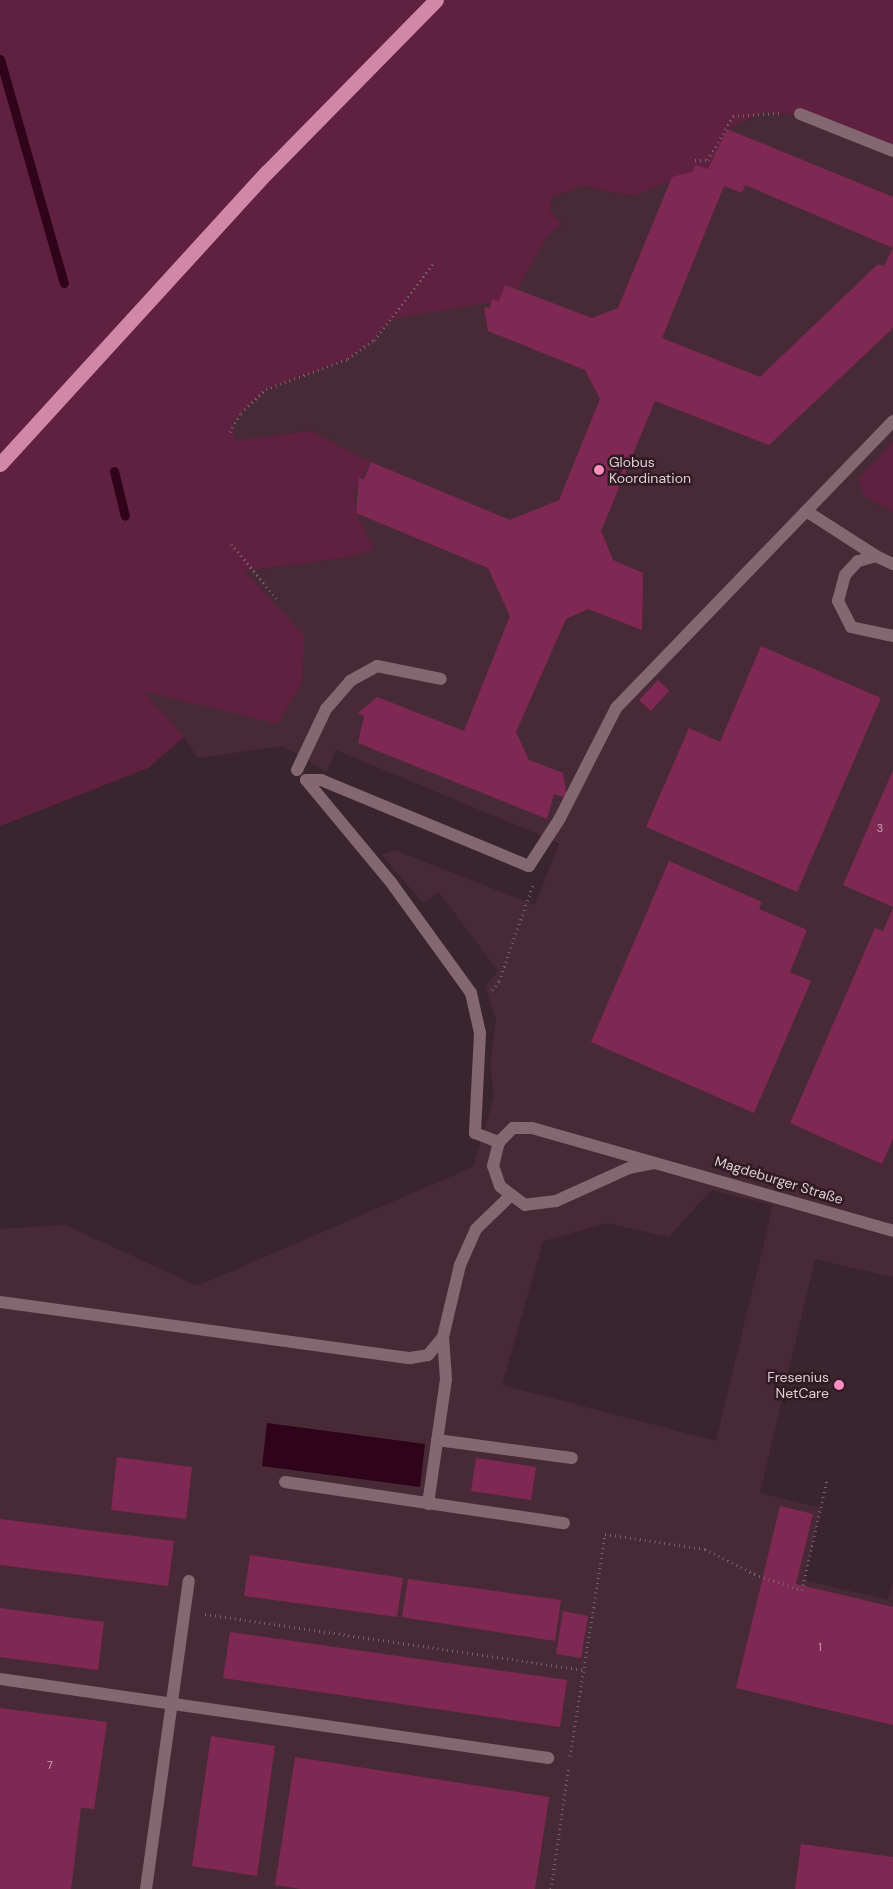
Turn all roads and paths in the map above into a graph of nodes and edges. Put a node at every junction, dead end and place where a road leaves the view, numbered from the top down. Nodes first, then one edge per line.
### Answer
1 (436, 0) edge
2 (800, 114) joint
3 (893, 151) edge
4 (695, 160) dead end
5 (433, 264) dead end
6 (893, 420) edge
7 (230, 432) dead end
8 (0, 464) edge
9 (806, 511) junction
10 (232, 544) dead end
11 (876, 556) junction
12 (893, 564) edge
13 (279, 600) dead end
14 (893, 636) edge
15 (441, 679) dead end
16 (297, 770) dead end
17 (533, 859) junction
18 (475, 1011) junction
19 (499, 1142) junction
20 (654, 1163) junction
21 (510, 1196) junction
22 (893, 1231) edge
23 (0, 1302) edge
24 (444, 1337) junction
25 (437, 1440) junction
26 (572, 1458) dead end
27 (827, 1480) dead end
28 (284, 1482) dead end
29 (428, 1504) junction
30 (564, 1523) dead end
31 (189, 1581) dead end
32 (185, 1611) junction
33 (583, 1670) junction
34 (0, 1679) edge
35 (171, 1704) junction
36 (548, 1758) joint
37 (570, 1761) junction
38 (146, 1889) edge
39 (552, 1889) edge

1 - 8 highway
2 - 3 street
2 - 4 path
5 - 7 path
6 - 9 street
9 - 11 street
9 - 17 street
10 - 13 path
11 - 12 street
11 - 14 street
15 - 16 street
17 - 18 path
17 - 18 street
18 - 19 street
19 - 20 street, Magdeburger Straße
19 - 21 street
20 - 21 street, Magdeburger Straße
20 - 22 street, Magdeburger Straße
21 - 24 street
23 - 24 street
24 - 25 street
25 - 26 street
25 - 29 street
27 - 33 path
28 - 29 street
29 - 30 street
31 - 32 street
32 - 33 path
32 - 35 street
33 - 37 path
34 - 35 street
35 - 36 street
35 - 38 street
36 - 37 path
37 - 39 path

